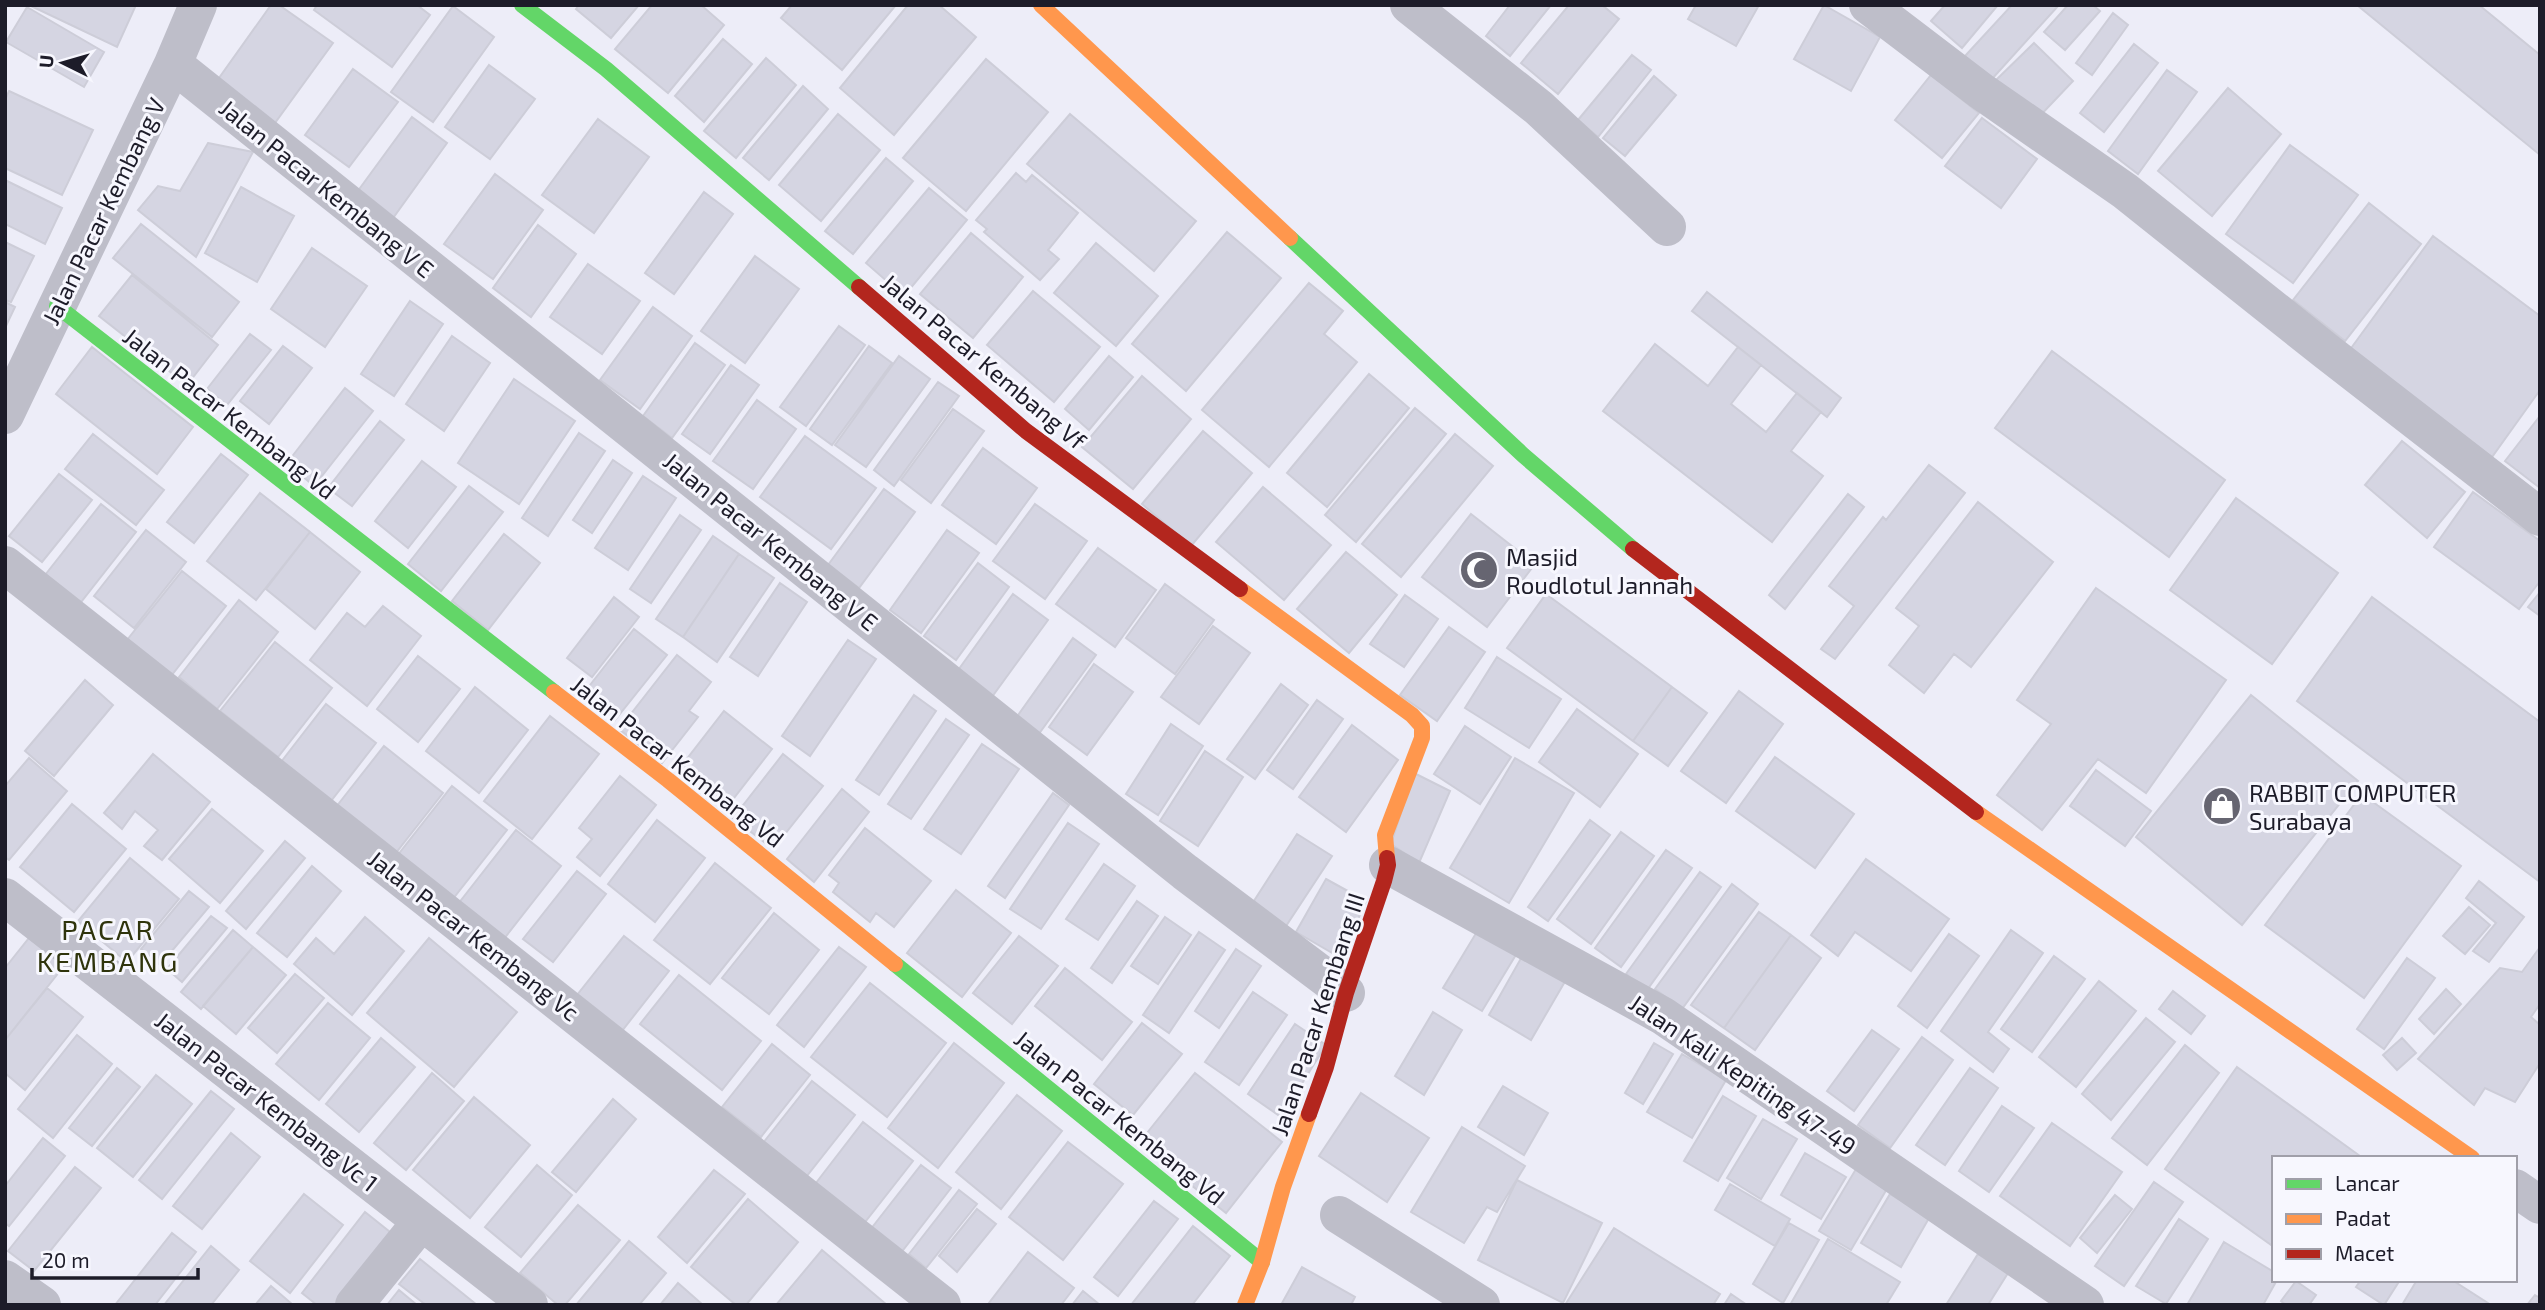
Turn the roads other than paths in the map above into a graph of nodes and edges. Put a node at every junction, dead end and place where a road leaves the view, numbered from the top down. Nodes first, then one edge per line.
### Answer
1 (198, 5) edge
2 (522, 5) edge
3 (1041, 5) edge
4 (1409, 5) edge
5 (1868, 5) edge
6 (186, 75) junction
7 (1667, 227) dead end
8 (57, 306) junction
9 (5, 415) edge
10 (2540, 517) edge
11 (5, 565) edge
12 (1422, 738) joint
13 (1388, 865) junction
14 (5, 897) edge
15 (1346, 993) junction
16 (2469, 1156) edge
17 (2517, 1189) edge
18 (2540, 1205) edge
19 (1339, 1215) dead end
20 (421, 1222) junction
21 (1262, 1262) junction
22 (5, 1279) edge
23 (42, 1305) edge
24 (354, 1305) edge
25 (529, 1305) edge
26 (942, 1305) edge
27 (1244, 1305) edge
28 (1481, 1305) edge
29 (2085, 1305) edge

1 - 6 street, Jalan Pacar Kembang V
2 - 12 street, Jalan Pacar Kembang Vf
3 - 16 street
4 - 7 street
5 - 10 street
6 - 8 street, Jalan Pacar Kembang V
6 - 15 street, Jalan Pacar Kembang V E
8 - 9 street, Jalan Pacar Kembang V
8 - 21 street, Jalan Pacar Kembang Vd
11 - 26 street, Jalan Pacar Kembang Vc
12 - 13 street, Jalan Pacar Kembang III
13 - 15 street, Jalan Pacar Kembang III
13 - 29 street, Jalan Kali Kepiting 47-49
14 - 20 street, Jalan Pacar Kembang Vc 1
15 - 21 street, Jalan Pacar Kembang III
17 - 18 street
19 - 28 street
20 - 24 street
20 - 25 street, Jalan Pacar Kembang Vc 1
21 - 27 street, Jalan Pacar Kembang III
22 - 23 street

